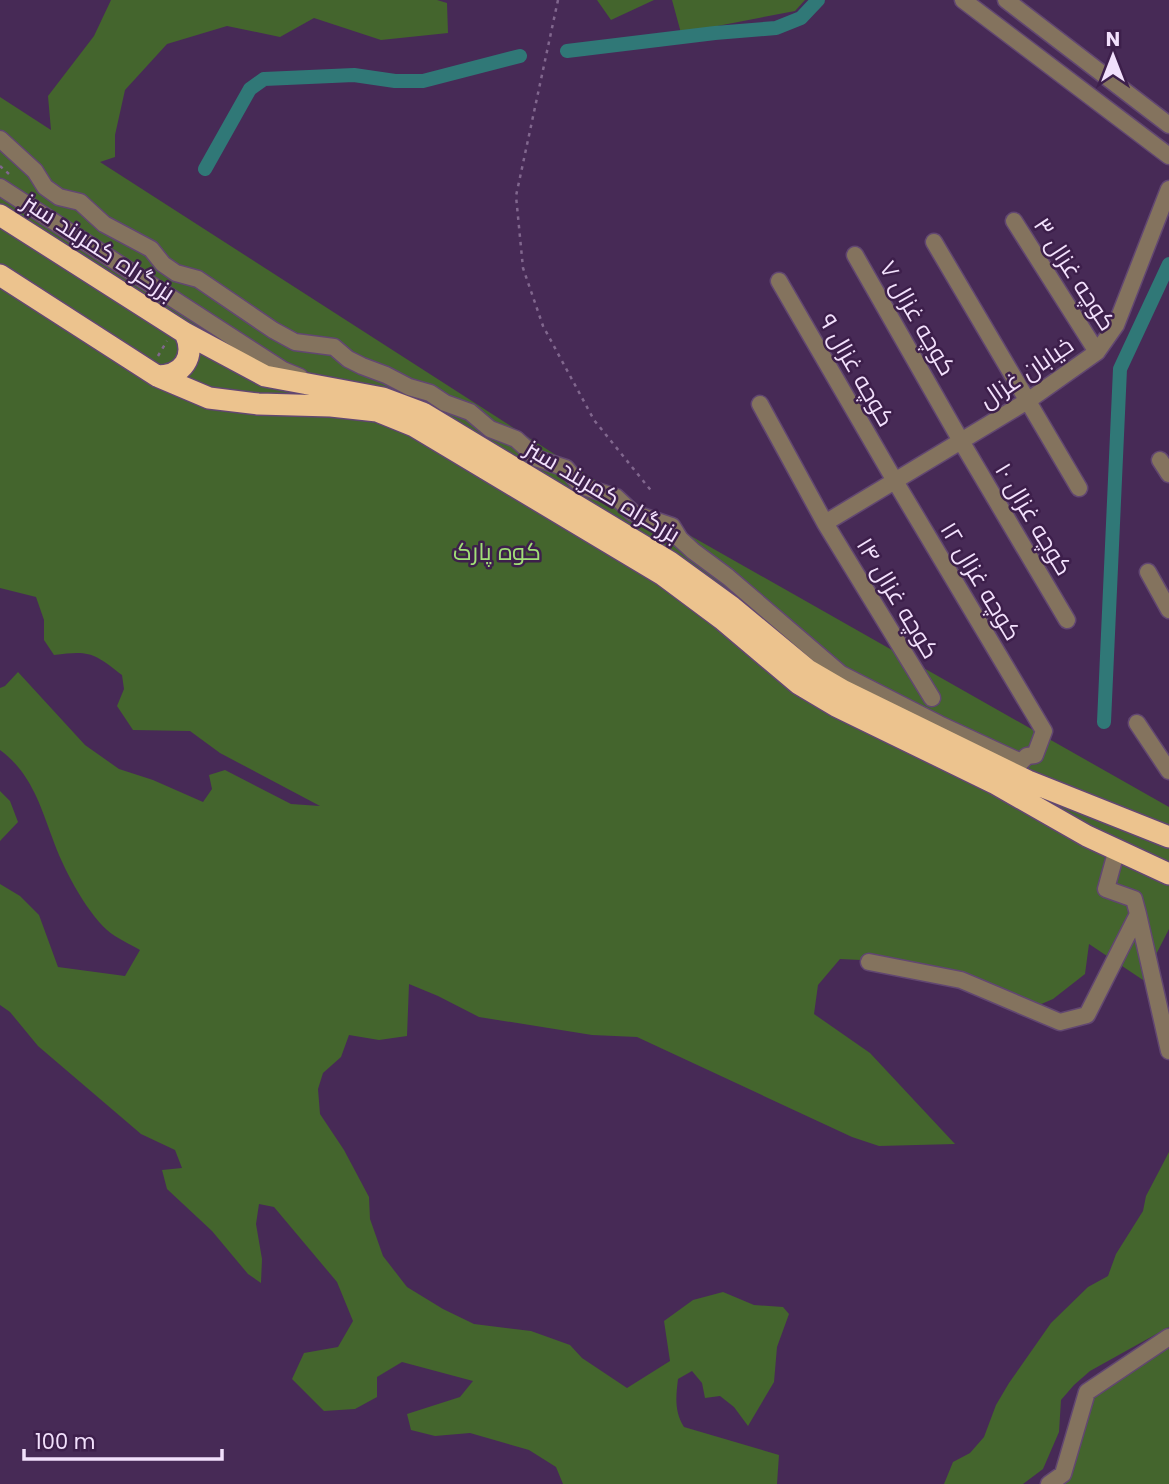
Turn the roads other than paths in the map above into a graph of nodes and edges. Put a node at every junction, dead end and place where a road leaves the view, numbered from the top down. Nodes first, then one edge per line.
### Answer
1 (1006, 0) edge
2 (965, 1) edge
3 (1169, 125) edge
4 (0, 139) edge
5 (1169, 156) edge
6 (0, 187) edge
7 (1169, 189) edge
8 (0, 215) edge
9 (1014, 221) dead end
10 (934, 242) dead end
11 (855, 255) dead end
12 (0, 275) edge
13 (779, 281) dead end
14 (185, 333) junction
15 (1097, 352) junction
16 (158, 376) junction
17 (332, 389) junction
18 (1029, 400) junction
19 (760, 404) dead end
20 (961, 441) junction
21 (1160, 460) dead end
22 (1169, 474) edge
23 (895, 481) junction
24 (1079, 488) dead end
25 (825, 523) junction
26 (1148, 572) dead end
27 (1169, 610) edge
28 (1067, 620) dead end
29 (932, 698) dead end
30 (1137, 723) dead end
31 (1169, 771) edge
32 (1103, 809) junction
33 (1087, 836) junction
34 (1169, 837) edge
35 (1116, 849) junction
36 (1169, 874) edge
37 (1138, 914) junction
38 (869, 962) dead end
39 (1169, 1051) edge
40 (1169, 1337) edge
41 (1049, 1484) edge

1 - 3 street
2 - 5 street
4 - 23 street, کوچه غزال ۱۲
6 - 17 street
7 - 15 street, خیابان غزال
8 - 14 highway, بزرگراه کمربند سبز
9 - 15 street, کوچه غزال ۳
10 - 18 street
11 - 20 street, کوچه غزال ۷
12 - 16 highway, بزرگراه کمربند سبز
13 - 23 street, کوچه غزال ۹
14 - 16 highway
14 - 17 highway, بزرگراه کمربند سبز
15 - 18 street, خیابان غزال
16 - 33 highway, بزرگراه کمربند سبز
17 - 32 highway, بزرگراه کمربند سبز
18 - 20 street, خیابان غزال
18 - 24 street
19 - 25 street, کوچه غزال ۱۴
20 - 23 street, خیابان غزال
20 - 28 street, کوچه غزال ۱۰
21 - 22 street
23 - 25 street, خیابان غزال
25 - 29 street, کوچه غزال ۱۴
26 - 27 street
30 - 31 street
32 - 33 highway
32 - 34 highway, بزرگراه کمربند سبز
33 - 35 highway, بزرگراه کمربند سبز
35 - 36 highway, بزرگراه کمربند سبز
35 - 37 street
37 - 38 street
37 - 39 street
40 - 41 street

